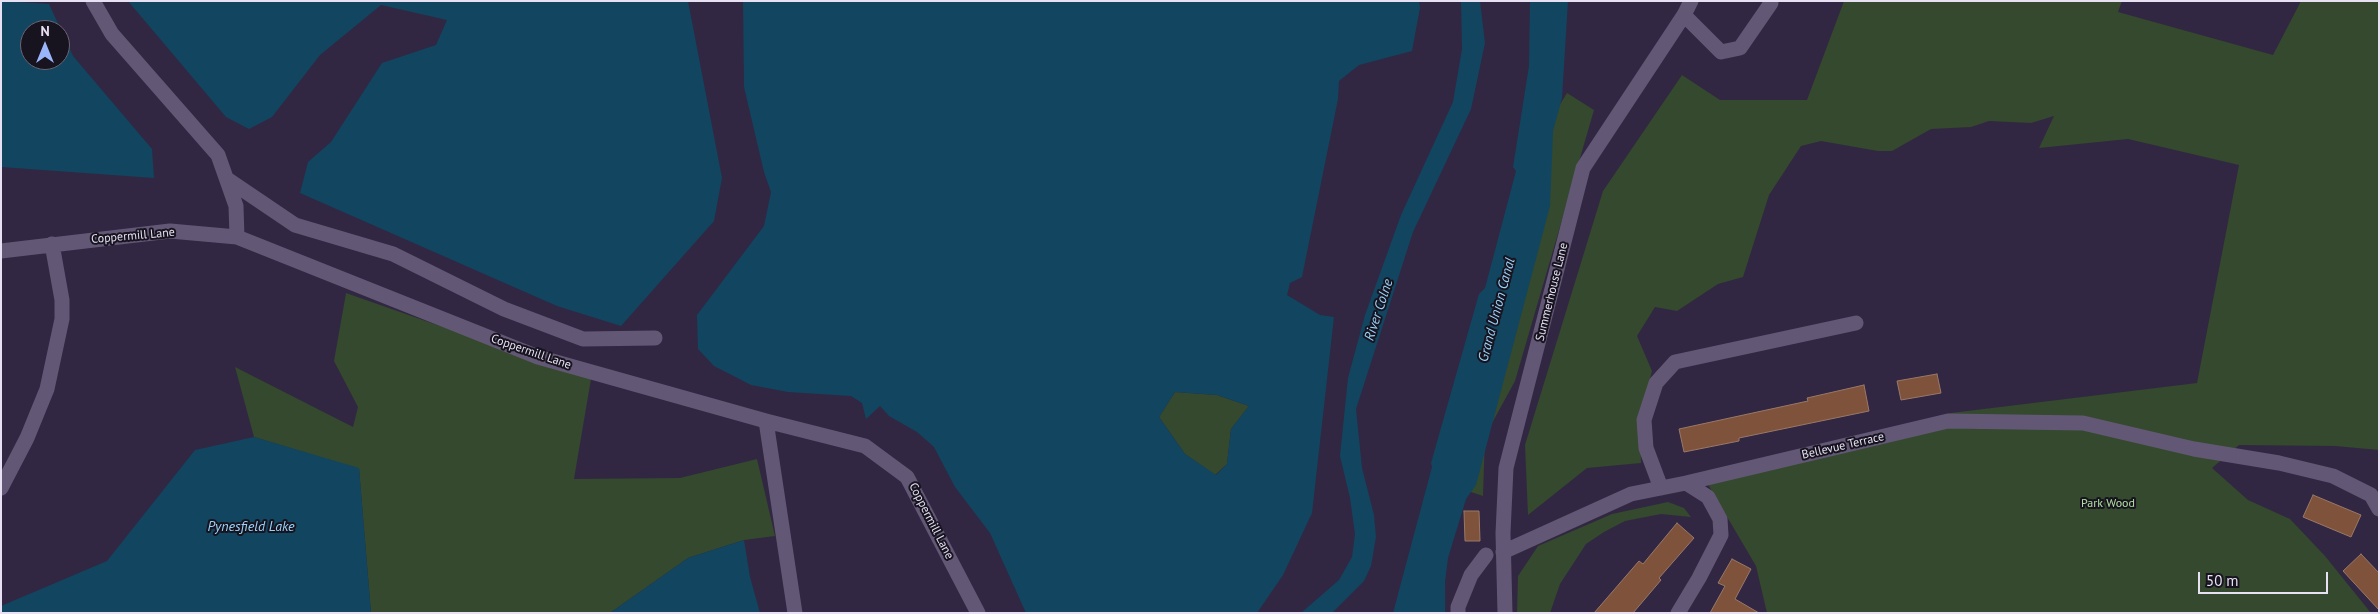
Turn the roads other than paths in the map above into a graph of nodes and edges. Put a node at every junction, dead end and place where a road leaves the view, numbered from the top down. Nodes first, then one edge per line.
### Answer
1 (93, 1) edge
2 (1691, 1) edge
3 (1771, 3) dead end
4 (1684, 15) junction
5 (227, 179) junction
6 (237, 237) junction
7 (52, 244) junction
8 (1, 251) edge
9 (1856, 323) dead end
10 (655, 338) dead end
11 (766, 421) junction
12 (1686, 483) junction
13 (1, 488) edge
14 (1661, 488) junction
15 (2379, 509) edge
16 (1504, 552) junction
17 (1486, 555) dead end
18 (796, 613) edge
19 (978, 613) edge
20 (1458, 613) edge
21 (1505, 613) edge
22 (1678, 613) edge

1 - 5 street
2 - 4 street, Summerhouse Lane
3 - 4 street
4 - 16 street, Summerhouse Lane
5 - 6 street
5 - 10 street
6 - 7 street, Coppermill Lane
6 - 11 street, Coppermill Lane
7 - 8 street, Coppermill Lane
7 - 13 street
9 - 14 street
11 - 18 street
11 - 19 street, Coppermill Lane
12 - 14 street, Bellevue Terrace
12 - 15 street, Bellevue Terrace
12 - 22 street
14 - 16 street, Bellevue Terrace
16 - 21 street, Summerhouse Lane
17 - 20 street

